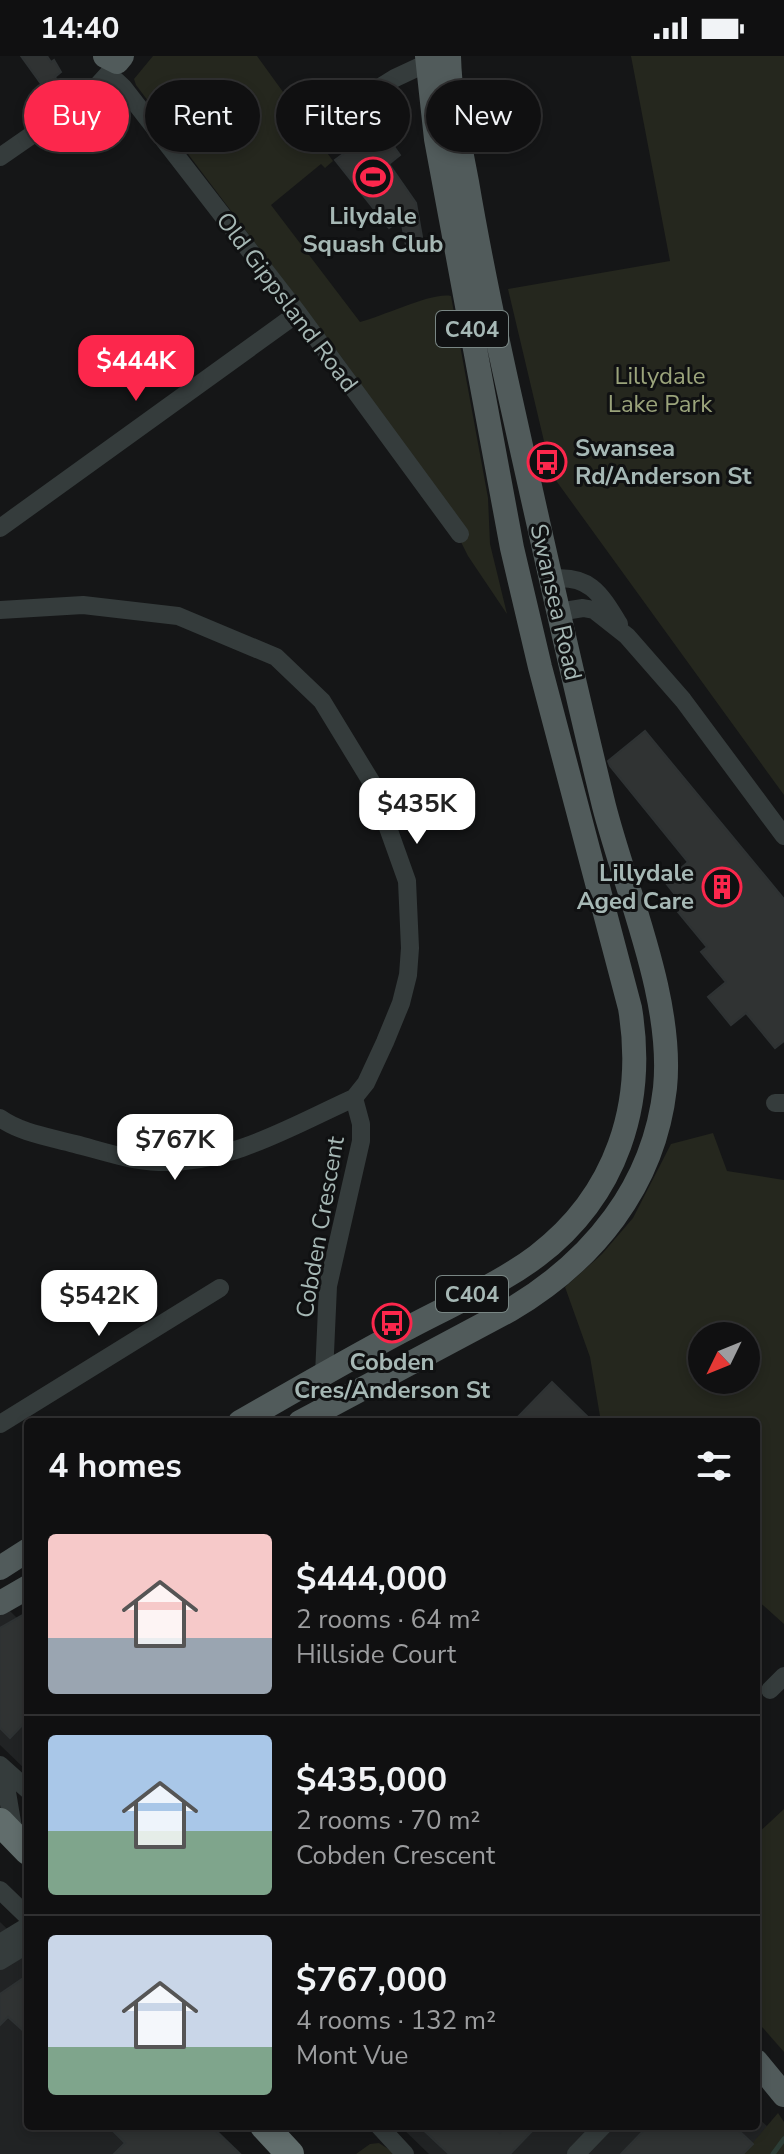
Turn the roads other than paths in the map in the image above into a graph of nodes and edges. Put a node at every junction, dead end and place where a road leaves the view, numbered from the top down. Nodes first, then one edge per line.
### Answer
1 (435, 58) edge
2 (113, 62) edge
3 (392, 80) edge
4 (0, 157) edge
5 (298, 313) junction
6 (0, 528) edge
7 (540, 529) junction
8 (460, 534) dead end
9 (512, 548) junction
10 (550, 579) junction
11 (524, 601) junction
12 (0, 610) edge
13 (558, 612) junction
14 (627, 636) junction
15 (784, 836) edge
16 (354, 1098) junction
17 (0, 1118) edge
18 (220, 1288) dead end
19 (455, 1339) junction
20 (324, 1375) junction
21 (255, 1418) edge
22 (307, 1418) edge
23 (0, 1424) edge
24 (24, 1553) edge
25 (0, 1568) edge
26 (24, 1589) edge
27 (0, 1603) edge
28 (784, 1676) edge
29 (770, 1690) dead end
30 (0, 1767) edge
31 (24, 1787) edge
32 (14, 1836) edge
33 (0, 1890) edge
34 (24, 1913) edge
35 (24, 1928) edge
36 (0, 1943) edge
37 (24, 1946) edge
38 (0, 1961) edge
39 (760, 2066) edge
40 (784, 2095) edge
41 (268, 2130) edge
42 (383, 2130) edge
43 (599, 2130) edge
44 (290, 2154) edge
45 (405, 2154) edge
46 (576, 2154) edge

1 - 3 street
1 - 7 main road, Swansea Road / C404
1 - 9 main road, Swansea Road / C404
2 - 4 street
2 - 5 street, Old Gippsland Road
5 - 6 street
5 - 8 street, Old Gippsland Road
7 - 9 main road
7 - 10 main road, Swansea Road / C404
9 - 11 main road, Swansea Road / C404
10 - 11 main road
10 - 13 main road, Swansea Road / C404
10 - 14 street
11 - 13 main road
11 - 20 main road, Swansea Road / C404
12 - 16 street
13 - 14 street
13 - 19 main road, Swansea Road / C404
14 - 15 street
16 - 17 street
16 - 20 street, Cobden Crescent
18 - 23 street
19 - 20 main road
19 - 22 main road, C404
20 - 21 main road, C404
24 - 25 main road
26 - 27 main road
28 - 29 street
30 - 31 street
30 - 32 street
33 - 34 street
35 - 36 street
37 - 38 street
39 - 40 main road
41 - 44 highway
42 - 45 street
43 - 46 street

